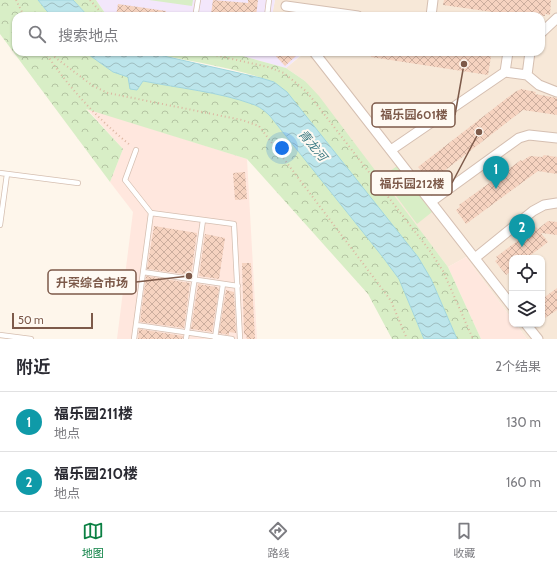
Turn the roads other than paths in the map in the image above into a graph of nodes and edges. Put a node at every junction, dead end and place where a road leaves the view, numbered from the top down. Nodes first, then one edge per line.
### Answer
1 (198, 0) edge
2 (269, 0) edge
3 (433, 0) edge
4 (287, 3) edge
5 (196, 12) dead end
6 (267, 12) edge
7 (336, 12) edge
8 (432, 12) edge
9 (557, 18) edge
10 (545, 29) edge
11 (317, 56) edge
12 (507, 56) edge
13 (529, 56) edge
14 (505, 72) junction
15 (527, 75) junction
16 (557, 92) edge
17 (557, 138) edge
18 (136, 150) road end
19 (391, 150) junction
20 (0, 172) edge
21 (7, 174) junction
22 (78, 184) dead end
23 (432, 201) junction
24 (557, 203) edge
25 (151, 213) junction
26 (203, 220) junction
27 (0, 225) edge
28 (475, 258) junction
29 (143, 272) junction
30 (194, 280) junction
31 (223, 284) junction
32 (238, 286) junction
33 (509, 302) edge
34 (136, 325) junction
35 (528, 327) edge
36 (187, 332) junction
37 (0, 335) edge
38 (215, 338) edge
39 (28, 339) edge
40 (31, 339) edge
41 (134, 339) edge
42 (186, 339) edge
43 (232, 339) edge
44 (240, 339) edge
45 (538, 339) edge

1 - 5 lane
2 - 6 lane
3 - 8 street
4 - 7 street
9 - 10 street
11 - 19 street
12 - 14 street
13 - 15 street
14 - 15 street
14 - 19 street
15 - 16 street
17 - 23 street
18 - 25 lane
19 - 23 street
20 - 21 lane
21 - 22 lane
21 - 27 lane
23 - 28 street
24 - 28 street
25 - 26 lane
25 - 29 lane
26 - 30 lane
26 - 32 lane
28 - 33 street
29 - 30 lane
29 - 34 lane
30 - 31 lane
30 - 36 lane
31 - 32 lane
31 - 38 lane
32 - 44 lane
34 - 36 lane
34 - 41 lane
35 - 45 street
36 - 38 lane
36 - 42 lane
37 - 39 lane
38 - 43 lane
39 - 40 lane

